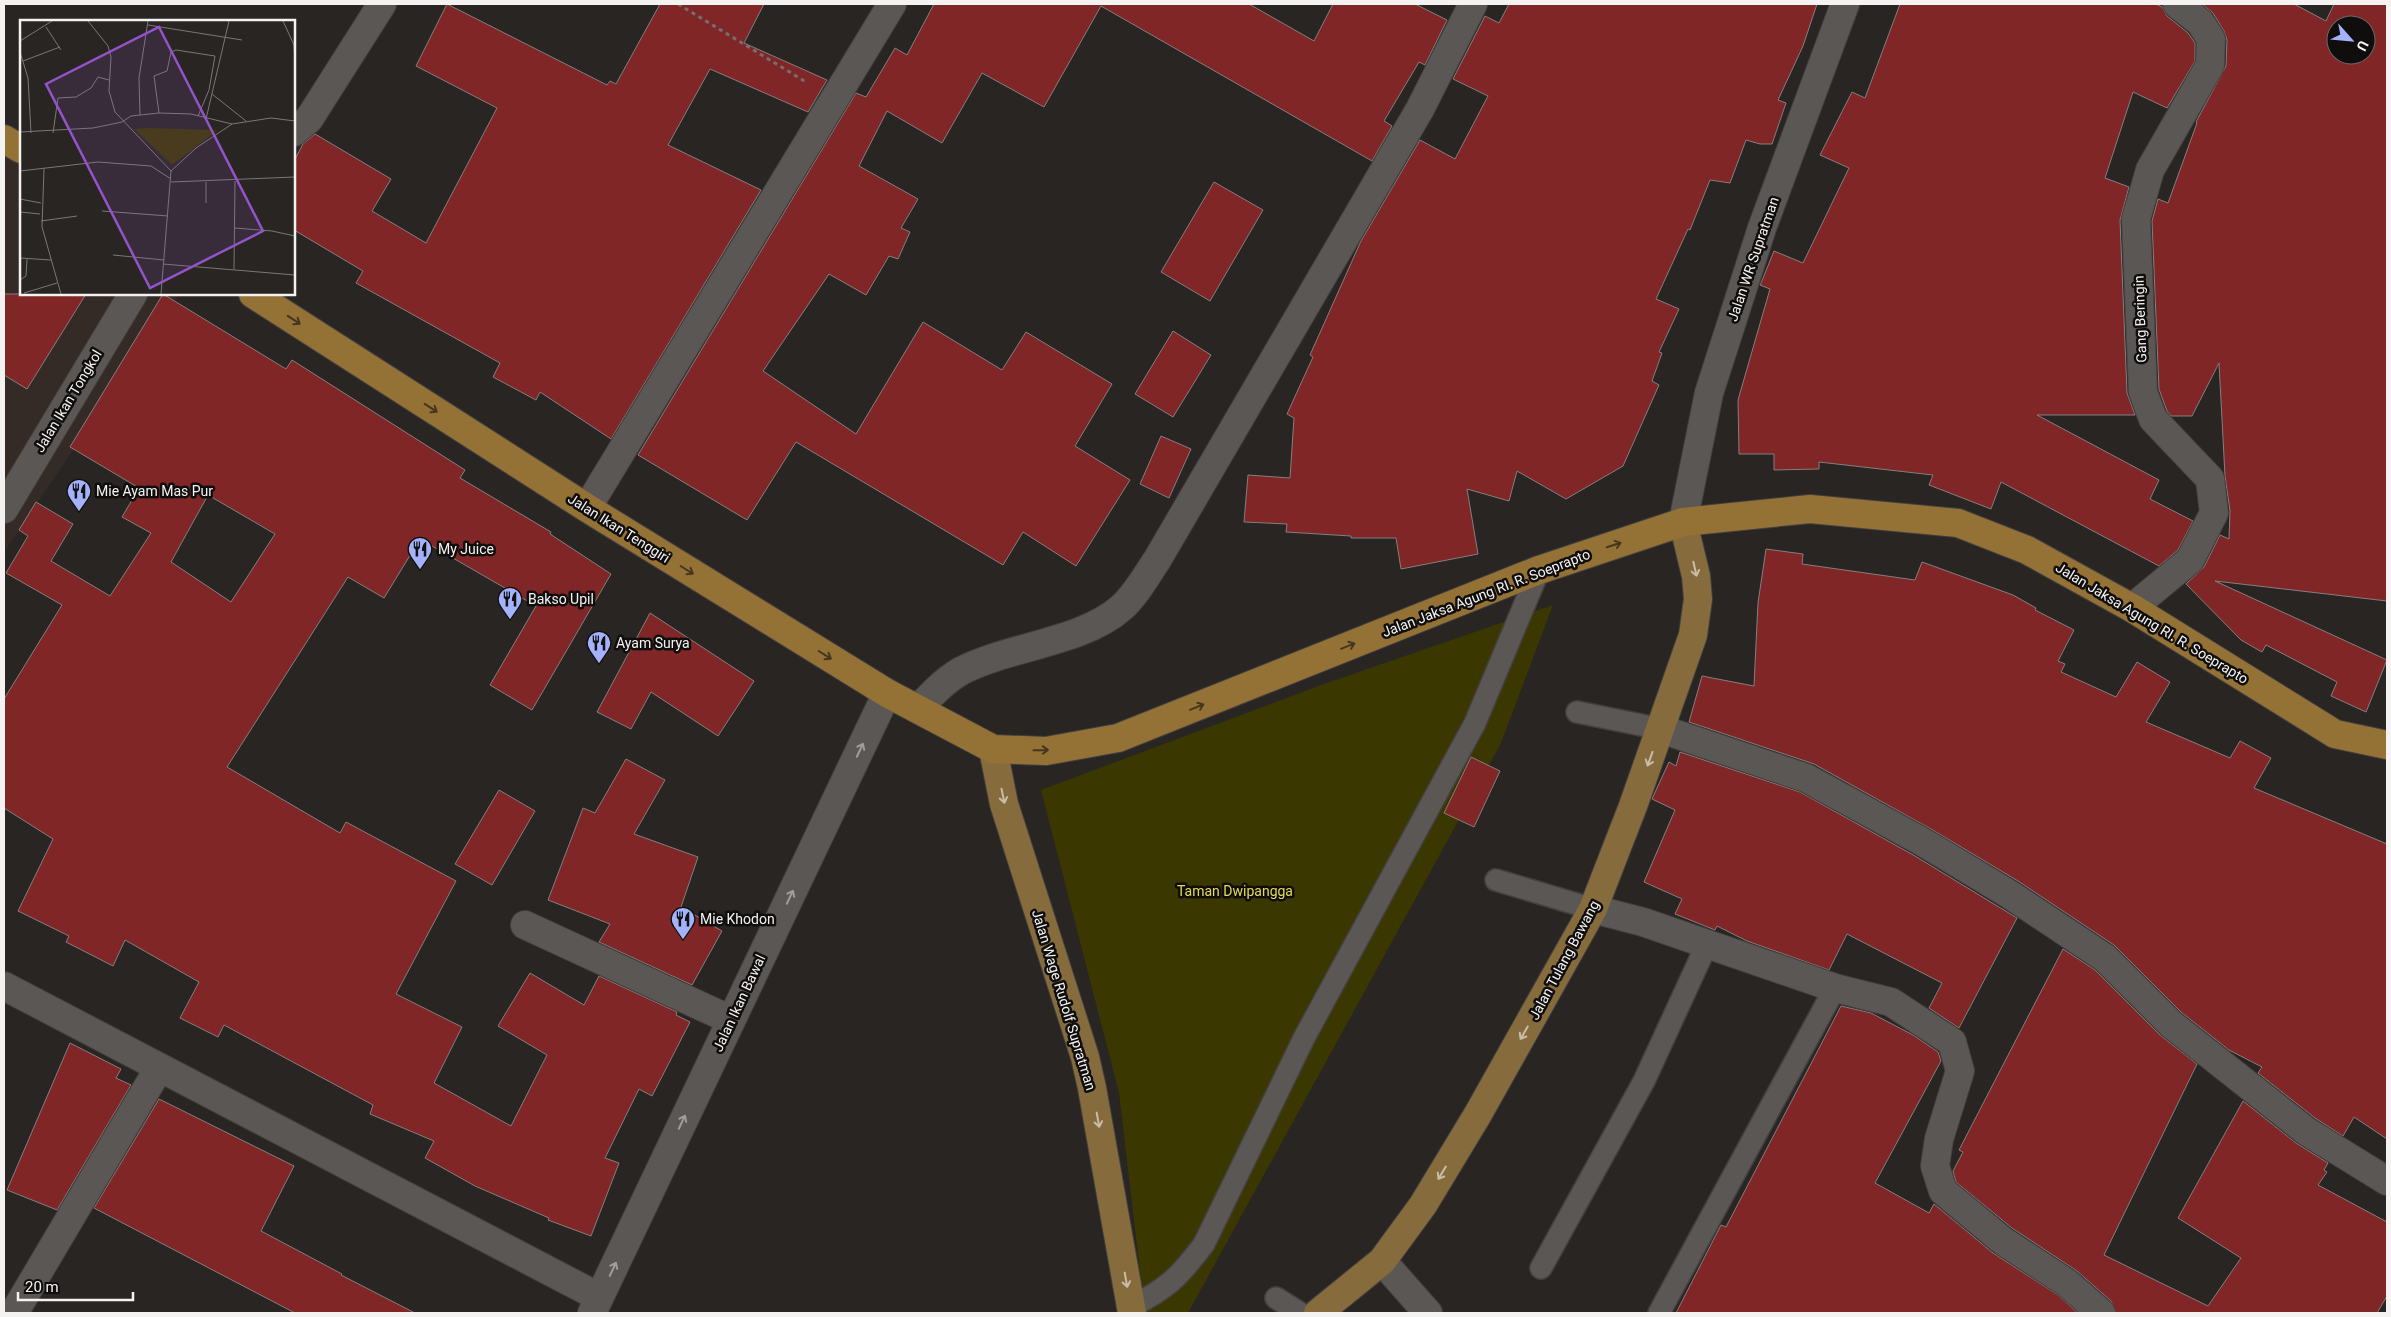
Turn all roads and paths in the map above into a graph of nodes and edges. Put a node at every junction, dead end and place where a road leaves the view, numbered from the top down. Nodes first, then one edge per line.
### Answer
1 (382, 4) edge
2 (678, 4) edge
3 (892, 4) edge
4 (1473, 4) edge
5 (1845, 4) edge
6 (2177, 4) edge
7 (834, 100) junction
8 (295, 131) edge
9 (4, 138) edge
10 (20, 148) edge
11 (132, 295) edge
12 (256, 295) edge
13 (587, 508) junction
14 (4, 509) edge
15 (1683, 522) junction
16 (1539, 570) junction
17 (2132, 608) junction
18 (887, 693) junction
19 (918, 709) junction
20 (1577, 712) dead end
21 (1661, 729) junction
22 (2387, 745) edge
23 (993, 748) junction
24 (1496, 880) dead end
25 (1593, 909) junction
26 (525, 924) dead end
27 (1707, 944) junction
28 (4, 986) edge
29 (1835, 988) junction
30 (731, 1020) junction
31 (159, 1068) junction
32 (2387, 1180) edge
33 (1382, 1261) junction
34 (1541, 1268) dead end
35 (1276, 1298) dead end
36 (596, 1305) edge
37 (1131, 1310) edge
38 (14, 1313) edge
39 (1300, 1313) edge
40 (1318, 1313) edge
41 (1428, 1313) edge
42 (1659, 1313) edge
43 (2101, 1313) edge

1 - 8 street
2 - 7 path
3 - 7 street
4 - 19 street
5 - 15 street, Jalan WR Supratman
6 - 17 street, Gang Beringin
7 - 13 street
9 - 10 highway
11 - 14 street, Jalan Ikan Tongkol
12 -> 13 highway, Jalan Ikan Tenggiri
13 -> 18 highway, Jalan Ikan Tenggiri
16 -> 15 highway, Jalan Jaksa Agung RI. R. Soeprapto
15 - 17 highway, Jalan Jaksa Agung RI. R. Soeprapto
15 -> 21 main road, Jalan Tulang Bawang
23 -> 16 highway, Jalan Jaksa Agung RI. R. Soeprapto
16 - 37 lane
17 - 22 highway, Jalan Jaksa Agung RI. R. Soeprapto
18 - 19 highway, Jalan Ikan Tenggiri
30 -> 18 street, Jalan Ikan Bawal
19 - 23 highway, Jalan Ikan Tenggiri
20 - 21 lane
21 -> 25 main road, Jalan Tulang Bawang
21 - 32 street
23 -> 37 main road, Jalan Wage Rudolf Supratman
24 - 25 lane
25 - 27 street
25 -> 33 main road, Jalan Tulang Bawang
26 - 30 street
27 - 29 street
27 - 34 lane
28 - 31 street
29 - 42 lane
29 - 43 street
36 -> 30 street, Jalan Ikan Bawal
31 - 36 street
31 - 38 street
33 - 40 main road, Jalan Tulang Bawang
33 - 41 street
35 - 39 lane

